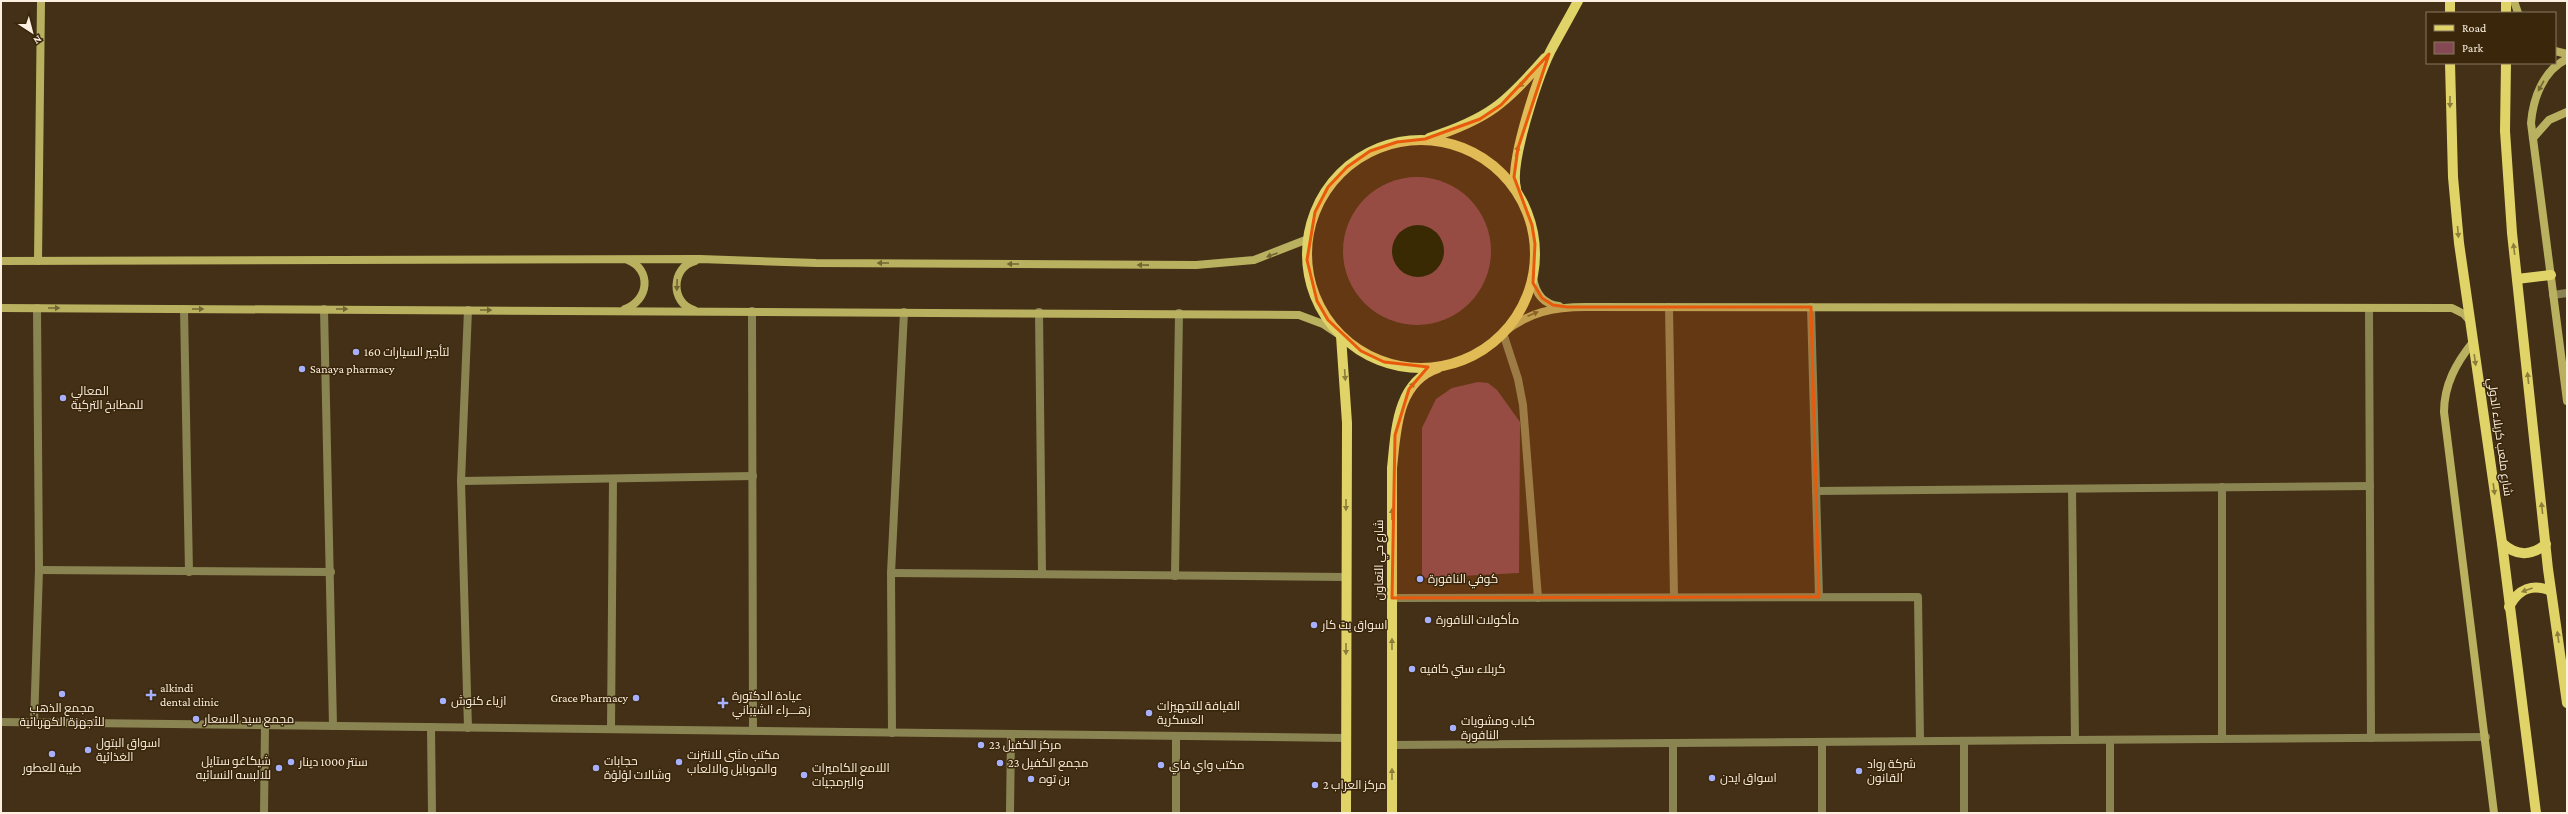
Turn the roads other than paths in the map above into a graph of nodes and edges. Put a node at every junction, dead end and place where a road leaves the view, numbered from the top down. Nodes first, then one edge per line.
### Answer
1 (40, 1) edge
2 (1578, 1) edge
3 (2450, 1) edge
4 (2506, 1) edge
5 (2514, 1) edge
6 (2450, 12) edge
7 (2506, 12) edge
8 (2518, 12) edge
9 (2556, 51) edge
10 (1549, 54) junction
11 (2567, 54) edge
12 (2567, 59) edge
13 (2450, 64) edge
14 (2506, 64) edge
15 (2567, 112) edge
16 (2533, 138) junction
17 (1425, 139) junction
18 (1517, 190) junction
19 (1308, 239) junction
20 (627, 260) junction
21 (700, 260) junction
22 (1, 261) edge
23 (38, 261) junction
24 (2551, 275) junction
25 (1533, 277) junction
26 (2518, 279) junction
27 (2567, 293) edge
28 (2553, 295) junction
29 (1567, 307) junction
30 (1670, 307) junction
31 (1811, 307) junction
32 (1, 308) edge
33 (37, 308) junction
34 (2369, 308) junction
35 (184, 309) junction
36 (324, 309) junction
37 (468, 310) junction
38 (618, 311) junction
39 (698, 311) junction
40 (752, 311) junction
41 (904, 312) junction
42 (1040, 312) junction
43 (1179, 313) junction
44 (2471, 323) junction
45 (1503, 333) junction
46 (1341, 336) junction
47 (2473, 342) junction
48 (1457, 362) junction
49 (2565, 371) edge
50 (2567, 401) edge
51 (753, 476) junction
52 (613, 479) junction
53 (461, 481) junction
54 (2370, 486) junction
55 (2222, 488) junction
56 (2072, 489) junction
57 (1816, 491) junction
58 (2502, 542) junction
59 (2546, 544) junction
60 (39, 570) junction
61 (189, 572) junction
62 (331, 572) junction
63 (891, 573) junction
64 (1042, 574) junction
65 (1175, 576) junction
66 (1346, 577) junction
67 (2552, 591) junction
68 (1674, 597) junction
69 (1819, 597) junction
70 (1392, 598) junction
71 (1538, 598) junction
72 (2509, 607) junction
73 (2567, 703) edge
74 (1, 722) edge
75 (34, 722) junction
76 (265, 725) junction
77 (333, 726) junction
78 (431, 727) junction
79 (468, 728) junction
80 (611, 729) junction
81 (753, 731) junction
82 (892, 733) junction
83 (1011, 734) junction
84 (1176, 736) junction
85 (2486, 737) junction
86 (1346, 738) junction
87 (2371, 738) junction
88 (2222, 739) junction
89 (2075, 740) junction
90 (2110, 740) junction
91 (1920, 741) junction
92 (1964, 741) junction
93 (1822, 742) junction
94 (1673, 743) junction
95 (1392, 745) junction
96 (264, 813) edge
97 (432, 813) edge
98 (1010, 813) edge
99 (1176, 813) edge
100 (1346, 813) edge
101 (1392, 813) edge
102 (1673, 813) edge
103 (1822, 813) edge
104 (1964, 813) edge
105 (2110, 813) edge
106 (2494, 813) edge
107 (2536, 813) edge

1 - 23 main road
2 - 10 main road
3 - 6 main road
4 - 7 main road
5 - 8 main road
9 - 11 main road
10 -> 17 main road
18 -> 10 main road
12 -> 16 main road
13 -> 44 main road, شارع ملعب كربلاء الدولي
26 -> 14 main road
15 - 16 main road
16 - 24 main road
17 - 18 main road
17 - 19 main road
18 - 25 main road
19 -> 21 main road
19 - 46 main road
20 - 21 main road
20 - 23 main road
20 - 38 main road
21 -> 39 main road
22 - 23 main road
24 - 26 main road
24 - 28 main road
25 - 29 main road
25 - 45 main road
59 -> 26 main road
27 - 28 street
28 - 49 main road
29 - 30 main road
45 -> 29 main road
30 - 31 main road
30 - 68 street
31 - 34 main road
31 - 57 street
32 - 33 main road
33 -> 35 main road
33 - 60 street
34 - 44 main road
34 - 54 street
35 -> 36 main road
35 - 61 street
36 -> 37 main road
36 - 62 street
37 -> 38 main road
37 - 53 street
38 - 39 main road
39 - 40 main road
40 - 41 main road
40 - 51 street
41 - 42 main road
41 - 63 street
42 - 43 main road
42 - 64 street
43 - 46 main road
43 - 65 street
44 - 47 main road, شارع ملعب كربلاء الدولي
45 - 48 main road
45 - 71 street
46 - 48 main road
46 -> 66 main road
47 -> 58 main road, شارع ملعب كربلاء الدولي
47 - 85 main road
70 -> 48 main road, شارع حي التعاون
49 - 50 main road
51 - 52 street
51 - 81 street
52 - 53 street
52 - 80 street
53 - 79 street
54 - 55 street
54 - 87 street
55 - 56 street
55 - 88 street
56 - 57 street
56 - 89 street
57 - 69 street
58 - 59 main road
58 - 72 main road, شارع ملعب كربلاء الدولي
59 - 67 main road
60 - 61 street
60 - 75 street
61 - 62 street
62 - 77 street
63 - 64 street
63 - 82 street
64 - 65 street
65 - 66 street
66 -> 86 main road
67 -> 72 main road
73 -> 67 main road
68 - 69 street
68 - 71 street
69 - 91 street
70 - 71 street
95 -> 70 main road, شارع حي التعاون
72 - 107 main road, شارع ملعب كربلاء الدولي
74 - 75 street
75 - 76 street
76 - 77 street
76 - 96 street
77 - 78 street
78 - 79 street
78 - 97 street
79 - 80 street
80 - 81 street
81 - 82 street
82 - 83 street
83 - 84 street
83 - 98 street
84 - 86 street
84 - 99 street
85 - 87 street
85 - 106 main road
86 - 100 main road
87 - 88 street
88 - 90 street
89 - 90 street
89 - 92 street
90 - 105 street
91 - 92 street
91 - 93 street
92 - 104 street
93 - 94 street
93 - 103 street
94 - 95 street
94 - 102 street
101 -> 95 main road, شارع حي التعاون

